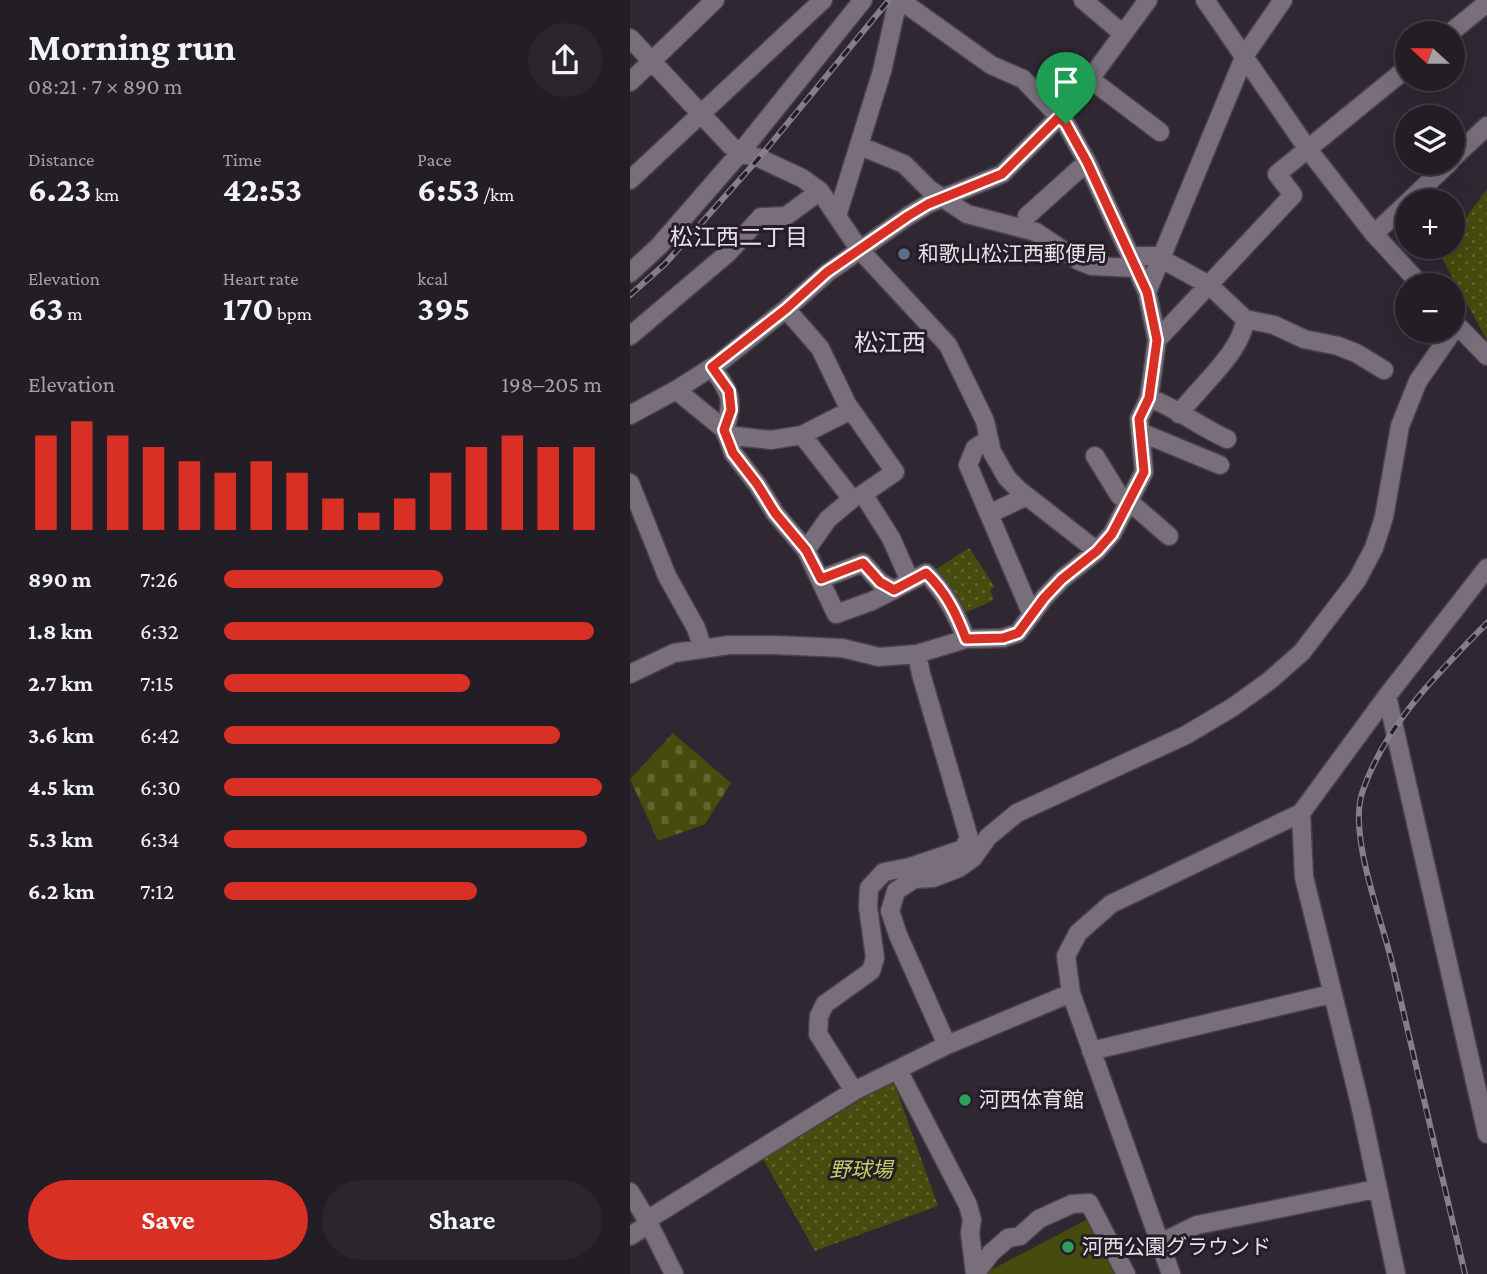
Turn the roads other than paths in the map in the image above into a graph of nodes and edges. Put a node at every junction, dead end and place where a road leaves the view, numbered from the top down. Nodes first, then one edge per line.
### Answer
1 (715, 0) edge
2 (823, 0) edge
3 (863, 0) edge
4 (899, 0) edge
5 (1083, 0) edge
6 (1148, 0) edge
7 (1205, 0) edge
8 (1283, 0) edge
9 (1487, 3) edge
10 (1465, 21) edge
11 (1123, 34) junction
12 (630, 38) edge
13 (1245, 55) junction
14 (652, 61) junction
15 (1395, 78) edge
16 (1090, 79) junction
17 (630, 82) edge
18 (700, 114) junction
19 (1059, 117) junction
20 (1487, 126) edge
21 (1160, 132) dead end
22 (860, 146) junction
23 (1465, 147) edge
24 (1307, 148) junction
25 (740, 153) junction
26 (1087, 162) junction
27 (1436, 175) edge
28 (630, 180) edge
29 (1422, 189) edge
30 (820, 191) junction
31 (943, 198) junction
32 (1395, 214) edge
33 (837, 216) junction
34 (1027, 216) dead end
35 (1374, 234) junction
36 (859, 249) junction
37 (1161, 259) junction
38 (1134, 262) junction
39 (1410, 273) edge
40 (630, 274) edge
41 (1209, 285) junction
42 (1147, 292) junction
43 (786, 309) junction
44 (1245, 319) junction
45 (1465, 332) edge
46 (630, 336) edge
47 (1157, 340) junction
48 (1442, 343) edge
49 (1482, 349) edge
50 (712, 367) junction
51 (1384, 370) dead end
52 (676, 390) junction
53 (1149, 398) junction
54 (633, 409) edge
55 (851, 410) junction
56 (1179, 414) junction
57 (1200, 427) junction
58 (1140, 432) junction
59 (725, 433) junction
60 (802, 435) junction
61 (989, 439) junction
62 (1227, 439) dead end
63 (1190, 453) junction
64 (1095, 456) dead end
65 (1220, 466) dead end
66 (630, 483) edge
67 (1027, 496) junction
68 (1127, 502) junction
69 (989, 514) junction
70 (1169, 536) dead end
71 (806, 550) junction
72 (1097, 551) junction
73 (1487, 568) edge
74 (821, 579) junction
75 (910, 582) junction
76 (894, 590) junction
77 (1032, 615) junction
78 (966, 639) junction
79 (703, 649) junction
80 (917, 653) junction
81 (630, 674) edge
82 (1387, 696) junction
83 (1301, 813) junction
84 (912, 873) junction
85 (1071, 993) junction
86 (1331, 994) junction
87 (947, 1045) junction
88 (1091, 1051) junction
89 (898, 1070) junction
90 (854, 1091) junction
91 (1487, 1134) edge
92 (1376, 1189) junction
93 (630, 1192) edge
94 (648, 1222) junction
95 (630, 1236) edge
96 (1160, 1243) junction
97 (674, 1274) edge
98 (975, 1274) edge
99 (1126, 1274) edge
100 (1171, 1274) edge
101 (1396, 1274) edge

1 - 14 street
2 - 18 street
3 - 25 street
4 - 19 street
4 - 22 street
5 - 11 street
6 - 11 street
7 - 13 street
8 - 13 street
9 - 10 street
11 - 16 street
12 - 14 street
13 - 24 street
13 - 37 street
14 - 17 street
14 - 18 street
15 - 24 street
16 - 19 street
16 - 21 street
18 - 25 street
18 - 28 street
19 - 26 street
19 - 31 street
20 - 23 street
22 - 31 street
22 - 33 street
24 - 35 street
24 - 41 street
25 - 30 street
25 - 40 street
26 - 34 street
26 - 38 street
27 - 29 street
30 - 33 street
30 - 46 street
31 - 36 street
31 - 38 street
32 - 35 street
33 - 36 street
35 - 39 street
36 - 43 street
36 - 61 street
37 - 38 street
37 - 41 street
37 - 42 street
38 - 42 street
41 - 44 street
41 - 47 street
42 - 47 street
43 - 50 street
43 - 55 street
44 - 51 street
44 - 56 street
45 - 49 street
47 - 53 street
48 - 84 street
50 - 52 street
50 - 59 street
52 - 54 street
52 - 59 street
53 - 56 street
53 - 58 street
55 - 60 street
55 - 75 street
56 - 57 street
57 - 62 street
57 - 63 street
58 - 63 street
58 - 68 street
59 - 60 street
59 - 71 street
60 - 71 street
61 - 67 street
61 - 69 street
63 - 65 street
64 - 68 street
66 - 79 street
67 - 69 street
67 - 72 street
68 - 70 street
68 - 72 street
69 - 77 street
71 - 74 street
72 - 77 street
73 - 82 street
74 - 76 street
74 - 76 street
75 - 76 street
75 - 78 street
77 - 78 street
78 - 80 street
79 - 80 street
79 - 81 street
80 - 84 street
82 - 83 street
82 - 91 street
83 - 85 street
83 - 86 street
84 - 87 street
84 - 90 street
85 - 87 street
85 - 88 street
86 - 88 street
86 - 92 street
87 - 89 street
88 - 96 street
89 - 90 street
89 - 98 street
90 - 94 street
92 - 96 street
92 - 101 street
93 - 94 street
94 - 95 street
94 - 97 street
96 - 100 street
98 - 99 street

